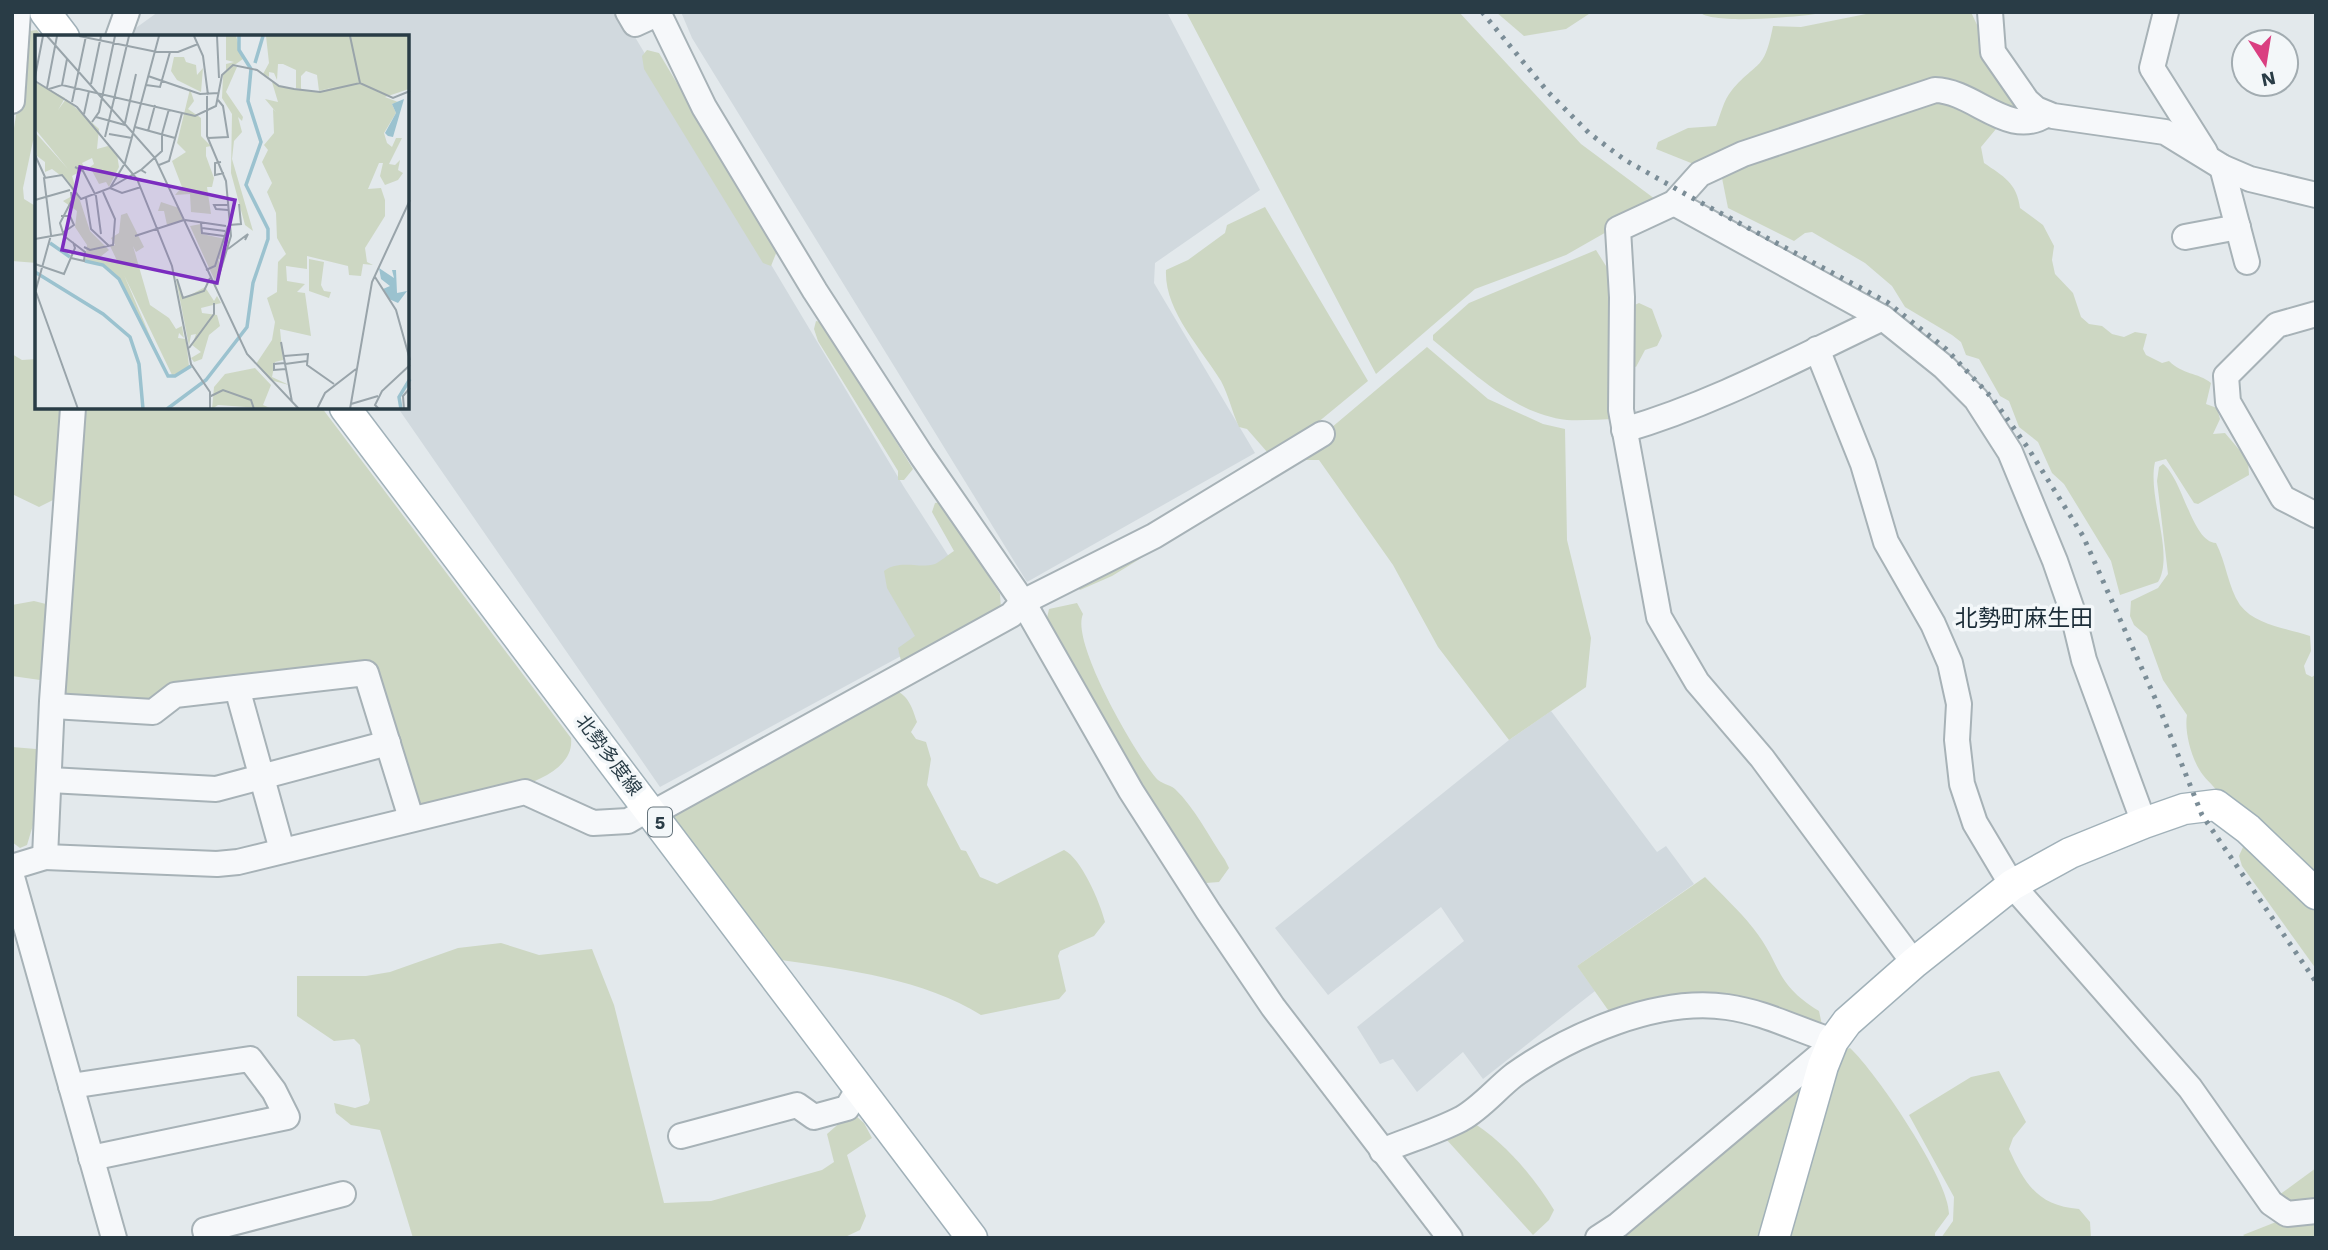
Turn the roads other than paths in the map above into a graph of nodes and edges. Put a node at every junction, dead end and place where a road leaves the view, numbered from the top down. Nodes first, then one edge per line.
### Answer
1 (18, 12) edge
2 (45, 12) edge
3 (127, 12) edge
4 (628, 12) edge
5 (1990, 12) edge
6 (2166, 12) edge
7 (659, 13) edge
8 (62, 35) edge
9 (119, 35) edge
10 (12, 101) edge
11 (2047, 114) junction
12 (2215, 161) junction
13 (2316, 195) edge
14 (1674, 203) junction
15 (2238, 227) junction
16 (2185, 237) dead end
17 (2247, 262) dead end
18 (2316, 314) edge
19 (1883, 318) junction
20 (1817, 349) junction
21 (73, 410) edge
22 (347, 410) edge
23 (1624, 430) junction
24 (1322, 434) dead end
25 (2316, 515) edge
26 (1023, 602) junction
27 (236, 688) junction
28 (53, 706) junction
29 (388, 743) junction
30 (261, 777) junction
31 (50, 780) junction
32 (652, 811) junction
33 (411, 818) junction
34 (2144, 823) junction
35 (282, 850) junction
36 (45, 857) junction
37 (12, 867) edge
38 (12, 877) edge
39 (2012, 886) junction
40 (2316, 894) edge
41 (1914, 963) junction
42 (1832, 1043) junction
43 (71, 1086) junction
44 (859, 1088) junction
45 (681, 1136) dead end
46 (1382, 1151) junction
47 (92, 1158) junction
48 (343, 1194) dead end
49 (2316, 1211) edge
50 (114, 1238) edge
51 (207, 1238) edge
52 (972, 1238) edge
53 (1450, 1238) edge
54 (1598, 1238) edge
55 (1774, 1238) edge

1 - 10 street
2 - 8 main road
3 - 9 street
4 - 7 street
5 - 11 street
6 - 12 street
7 - 26 street
11 - 12 street
11 - 14 street
12 - 13 street
12 - 15 street
14 - 19 street
14 - 23 street
15 - 16 street
15 - 17 street
18 - 25 street
19 - 20 street
19 - 34 street
20 - 23 street
20 - 39 street
21 - 28 street
22 - 32 main road, 北勢多度線 / 5
23 - 41 street
24 - 26 street
26 - 32 street
26 - 46 street
27 - 28 street
27 - 29 street
27 - 30 street
28 - 31 street
29 - 30 street
29 - 33 street
30 - 31 street
30 - 35 street
31 - 36 street
32 - 33 street
32 - 44 main road, 北勢多度線 / 5
33 - 35 street
34 - 39 main road
34 - 40 main road
35 - 36 street
36 - 37 street
38 - 43 street
39 - 41 main road
39 - 49 street
41 - 42 main road
42 - 46 street
42 - 54 street
42 - 55 main road
43 - 47 street
43 - 47 street
44 - 45 street
44 - 52 main road, 北勢多度線 / 5
46 - 53 street
47 - 50 street
48 - 51 street

